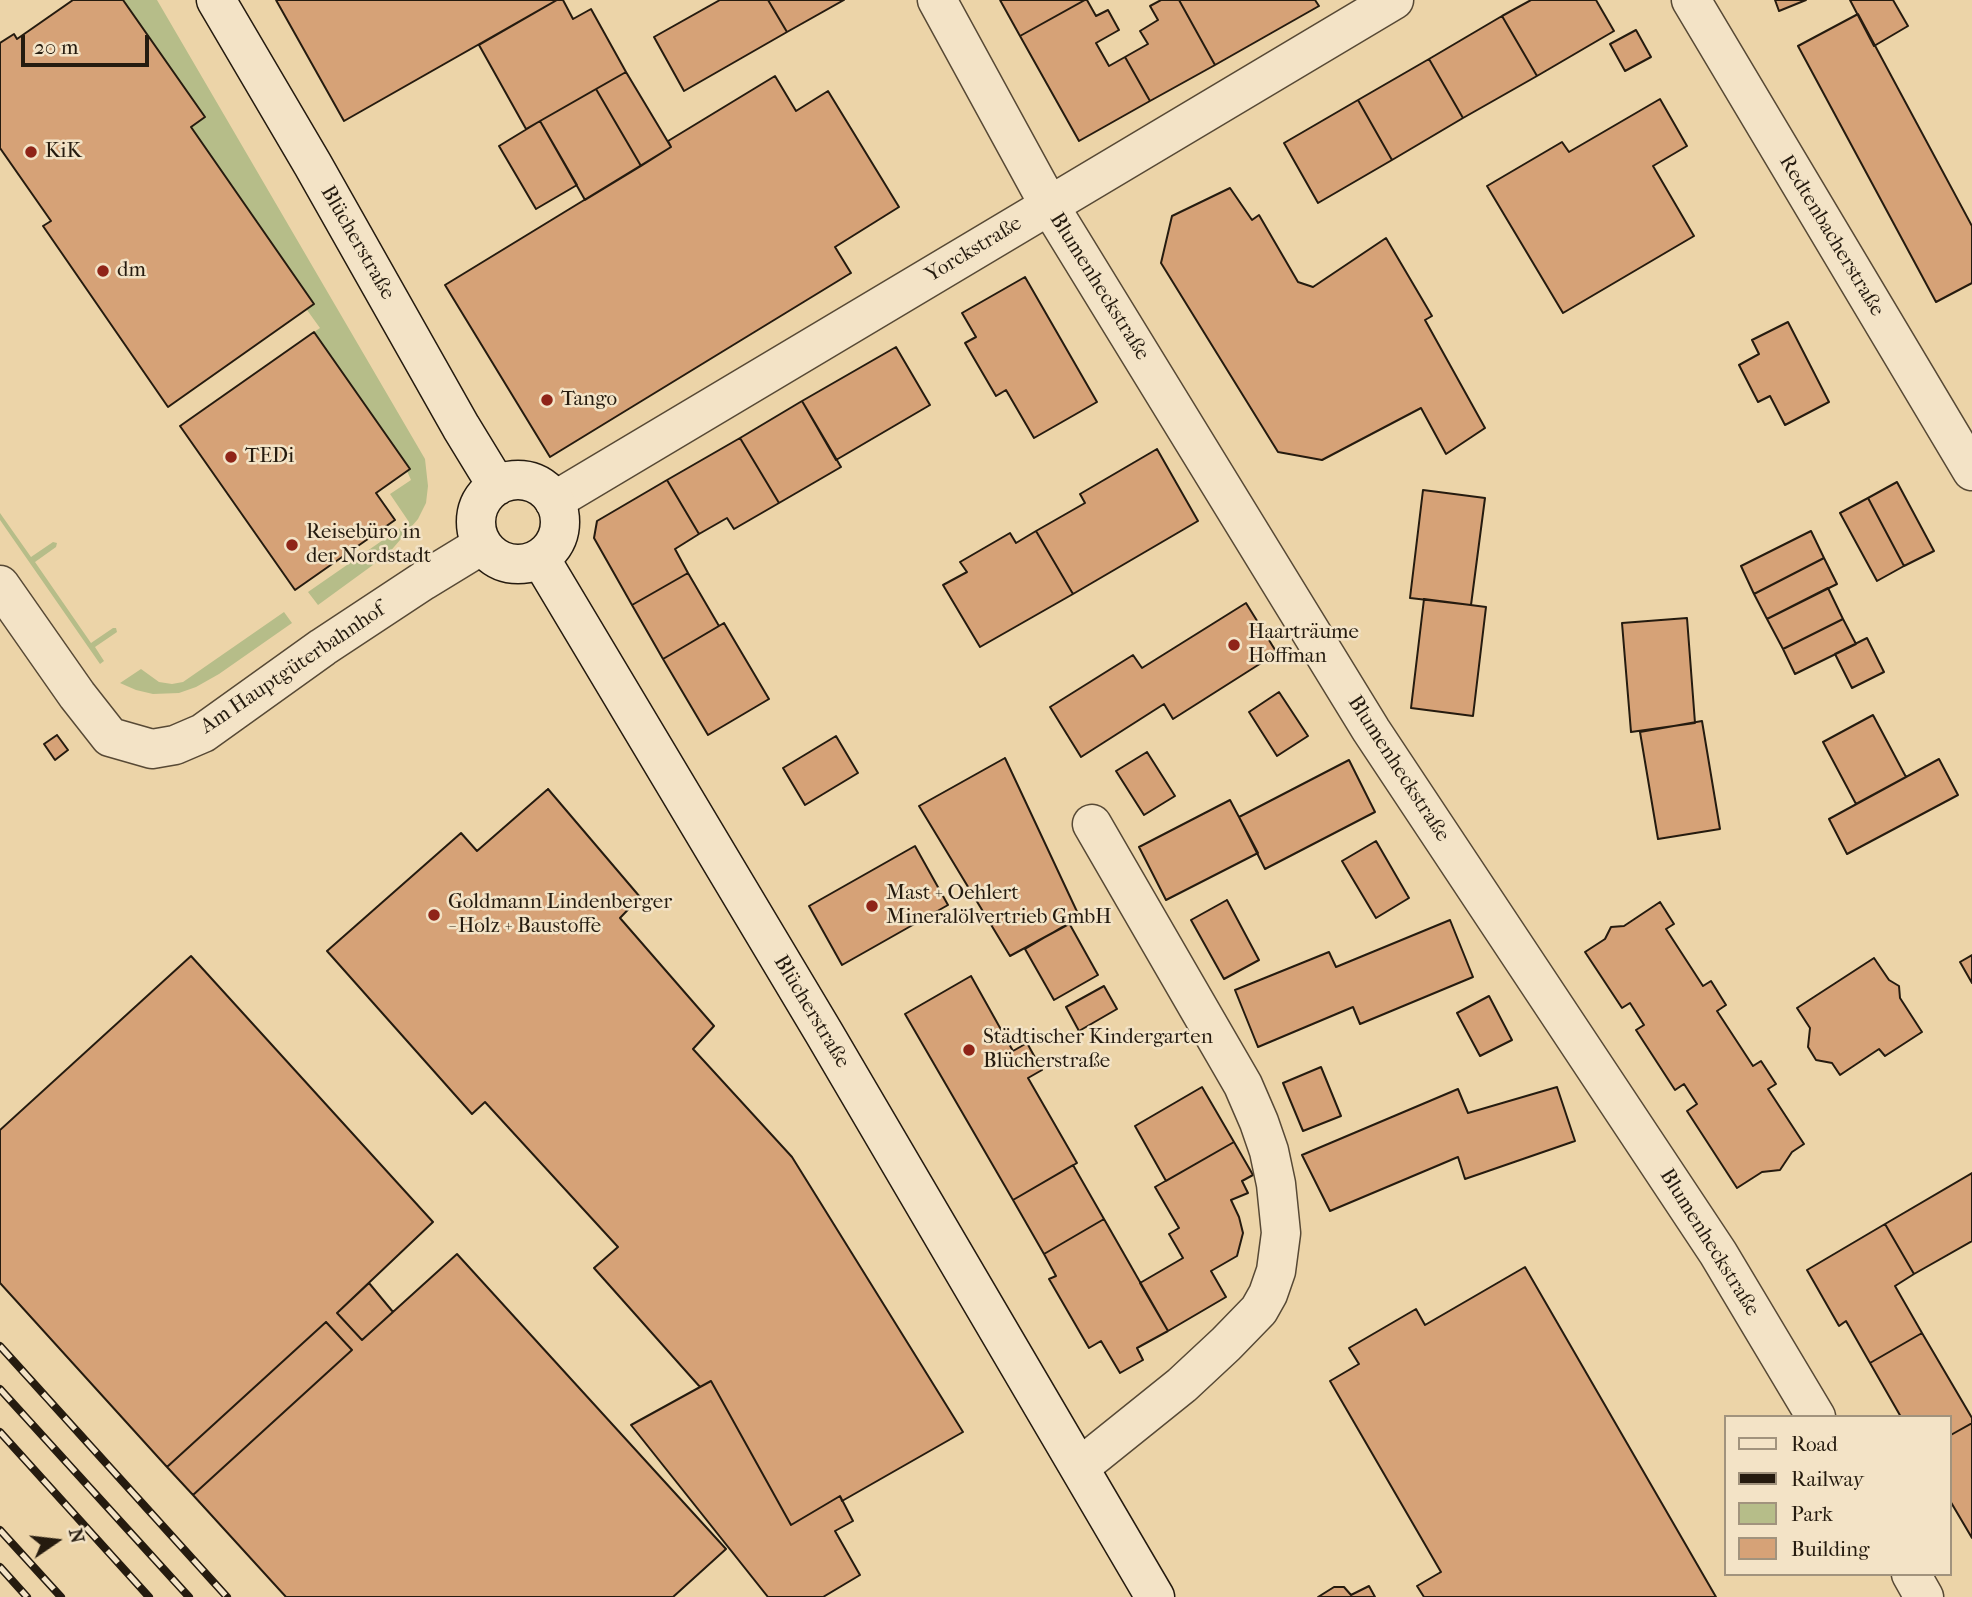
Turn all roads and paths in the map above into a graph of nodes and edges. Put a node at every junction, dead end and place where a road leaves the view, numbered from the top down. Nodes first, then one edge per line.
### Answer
1 (216, 0) edge
2 (937, 0) edge
3 (1394, 0) edge
4 (1691, 0) edge
5 (1049, 205) junction
6 (1972, 471) edge
7 (497, 486) junction
8 (554, 501) junction
9 (482, 545) junction
10 (540, 558) junction
11 (0, 585) edge
12 (1092, 824) dead end
13 (1815, 1415) edge
14 (1080, 1467) junction
15 (1912, 1576) edge
16 (1155, 1597) edge
17 (1924, 1597) edge

1 - 7 street, Blücherstraße
2 - 5 street, Blumenheckstraße
3 - 5 street, Yorckstraße
4 - 6 street, Redtenbacherstraße
5 - 8 street, Yorckstraße
5 - 13 street, Blumenheckstraße
7 - 8 street
7 - 9 street
8 - 10 street
9 - 10 street
9 - 11 street, Am Hauptgüterbahnhof
10 - 14 street, Blücherstraße
12 - 14 street
14 - 16 street, Blücherstraße
15 - 17 street

